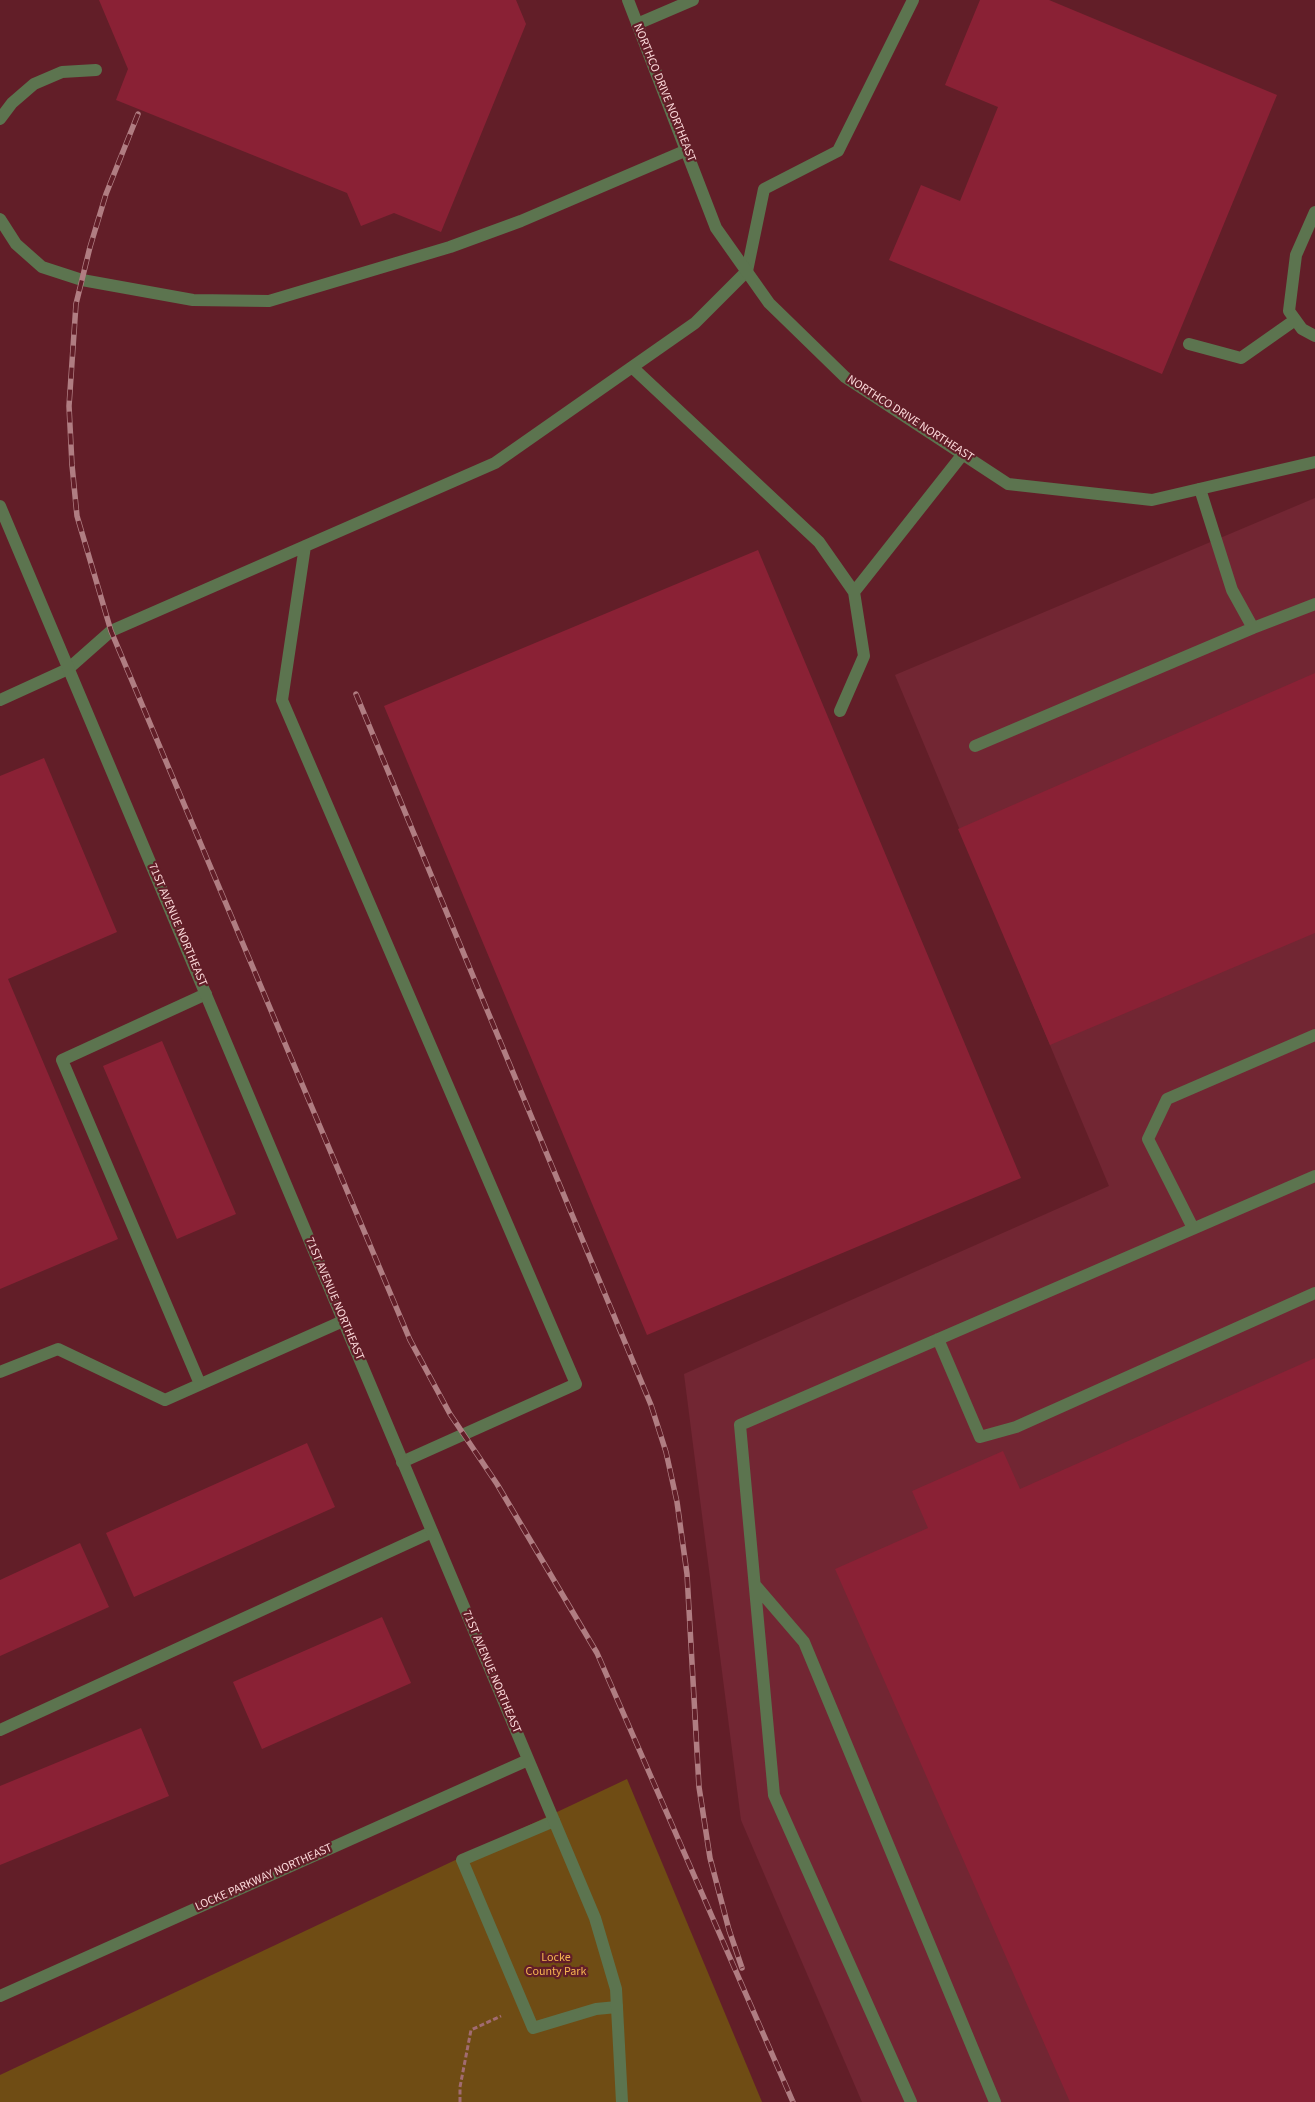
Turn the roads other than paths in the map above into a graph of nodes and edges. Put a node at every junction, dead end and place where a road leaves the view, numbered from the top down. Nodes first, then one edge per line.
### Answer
1 (628, 0) edge
2 (693, 0) edge
3 (913, 0) edge
4 (637, 24) junction
5 (96, 70) dead end
6 (0, 119) edge
7 (687, 150) junction
8 (1315, 212) edge
9 (0, 219) edge
10 (747, 272) junction
11 (1295, 320) junction
12 (1315, 336) edge
13 (1189, 344) dead end
14 (632, 367) junction
15 (962, 454) junction
16 (1315, 462) edge
17 (1200, 488) junction
18 (0, 506) edge
19 (3, 520) edge
20 (305, 546) junction
21 (854, 592) junction
22 (1315, 604) edge
23 (1253, 628) junction
24 (68, 669) junction
25 (0, 700) edge
26 (840, 712) dead end
27 (975, 746) dead end
28 (206, 994) junction
29 (1315, 1036) edge
30 (1315, 1176) edge
31 (1193, 1228) junction
32 (1315, 1293) edge
33 (343, 1321) junction
34 (938, 1339) junction
35 (0, 1372) edge
36 (200, 1384) junction
37 (402, 1462) junction
38 (432, 1532) junction
39 (755, 1585) junction
40 (0, 1730) edge
41 (528, 1760) junction
42 (554, 1821) junction
43 (0, 1996) edge
44 (617, 2007) junction
45 (622, 2102) edge
46 (911, 2102) edge
47 (995, 2102) edge

1 - 4 street, NORTHCO DRIVE NORTHEAST
2 - 4 street
3 - 10 street
4 - 7 street, NORTHCO DRIVE NORTHEAST
5 - 6 street
7 - 9 street
7 - 10 street, NORTHCO DRIVE NORTHEAST
8 - 11 street
10 - 14 street
10 - 15 street, NORTHCO DRIVE NORTHEAST
11 - 12 street
11 - 13 street
14 - 20 street
14 - 21 street
15 - 17 street, NORTHCO DRIVE NORTHEAST
15 - 21 street
16 - 17 street, NORTHCO DRIVE NORTHEAST
17 - 23 street
18 - 19 street, 71ST AVENUE NORTHEAST
19 - 24 street, 71ST AVENUE NORTHEAST
20 - 24 street
20 - 37 street
21 - 26 street
22 - 23 street
23 - 27 street
24 - 25 street
24 - 28 street, 71ST AVENUE NORTHEAST
28 - 33 street, 71ST AVENUE NORTHEAST
28 - 36 street
29 - 31 street
30 - 31 street
31 - 34 street
32 - 34 street
33 - 36 street
33 - 37 street, 71ST AVENUE NORTHEAST
34 - 39 street
35 - 36 street
37 - 38 street, 71ST AVENUE NORTHEAST
38 - 40 street
38 - 41 street, 71ST AVENUE NORTHEAST
39 - 46 street
39 - 47 street
41 - 42 street, 71ST AVENUE NORTHEAST
41 - 43 street, LOCKE PARKWAY NORTHEAST
42 - 44 street, 71ST AVENUE NORTHEAST
42 - 44 street
44 - 45 street, 71ST AVENUE NORTHEAST

